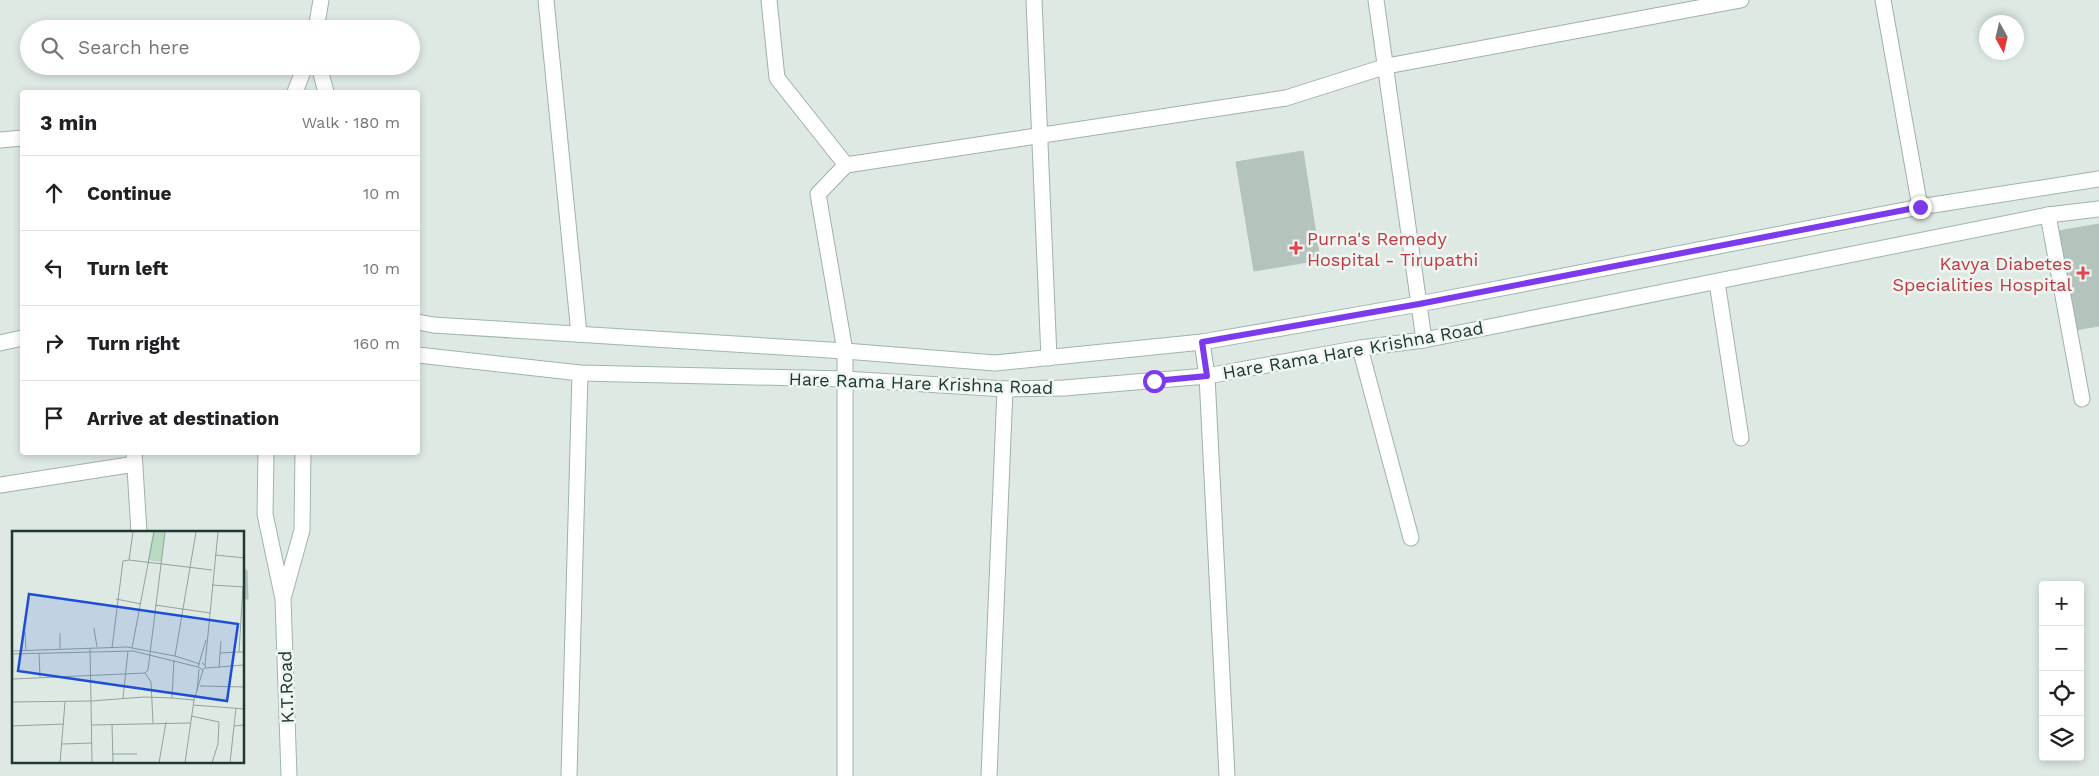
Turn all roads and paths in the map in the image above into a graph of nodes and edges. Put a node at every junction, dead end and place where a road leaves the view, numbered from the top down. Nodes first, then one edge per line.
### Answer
1 (321, 0) edge
2 (546, 0) edge
3 (769, 0) edge
4 (1034, 0) edge
5 (1376, 0) edge
6 (1741, 0) edge
7 (1883, 0) edge
8 (318, 20) edge
9 (1387, 66) junction
10 (302, 75) edge
11 (321, 75) edge
12 (296, 90) edge
13 (325, 90) edge
14 (1040, 136) junction
15 (20, 138) edge
16 (0, 140) edge
17 (846, 166) junction
18 (2099, 179) edge
19 (1920, 207) junction
20 (2099, 209) edge
21 (2048, 215) junction
22 (1717, 282) junction
23 (1419, 304) junction
24 (420, 322) edge
25 (579, 334) junction
26 (20, 339) edge
27 (1424, 340) junction
28 (1202, 342) junction
29 (0, 344) edge
30 (1360, 348) junction
31 (846, 351) junction
32 (420, 355) edge
33 (1049, 358) junction
34 (580, 373) junction
35 (1207, 376) junction
36 (845, 379) junction
37 (1006, 389) junction
38 (2082, 399) dead end
39 (1741, 438) dead end
40 (266, 455) edge
41 (303, 455) edge
42 (134, 458) edge
43 (0, 485) edge
44 (139, 531) edge
45 (1411, 538) dead end
46 (283, 599) junction
47 (289, 776) edge
48 (569, 776) edge
49 (845, 776) edge
50 (989, 776) edge
51 (1227, 776) edge

1 - 8 street
2 - 25 street
3 - 17 street
4 - 14 street
5 - 9 street
6 - 9 street
7 - 19 street
9 - 14 street
9 - 23 street
10 - 12 street
11 - 13 street
14 - 17 street
14 - 33 street
15 - 16 street
17 - 31 street
18 - 19 street, Hare Rama Hare Krishna Road
19 - 23 street, Hare Rama Hare Krishna Road
20 - 21 street, Hare Rama Hare Krishna Road
21 - 22 street, Hare Rama Hare Krishna Road
21 - 38 street
22 - 27 street, Hare Rama Hare Krishna Road
22 - 39 street
23 - 27 street
23 - 28 street, Hare Rama Hare Krishna Road
24 - 25 street, Hare Rama Hare Krishna Road
25 - 31 street, Hare Rama Hare Krishna Road
26 - 29 street
27 - 30 street, Hare Rama Hare Krishna Road
28 - 33 street, Hare Rama Hare Krishna Road
28 - 35 street
30 - 35 street, Hare Rama Hare Krishna Road
30 - 45 street
31 - 33 street, Hare Rama Hare Krishna Road
31 - 36 street
32 - 34 street, Hare Rama Hare Krishna Road
34 - 36 street, Hare Rama Hare Krishna Road
34 - 48 street
35 - 37 street, Hare Rama Hare Krishna Road
35 - 51 street
36 - 37 street, Hare Rama Hare Krishna Road
36 - 49 street
37 - 50 street
40 - 46 street, K.T.Road
41 - 46 street, K.T.Road
42 - 43 street
42 - 44 street
46 - 47 street, K.T.Road

